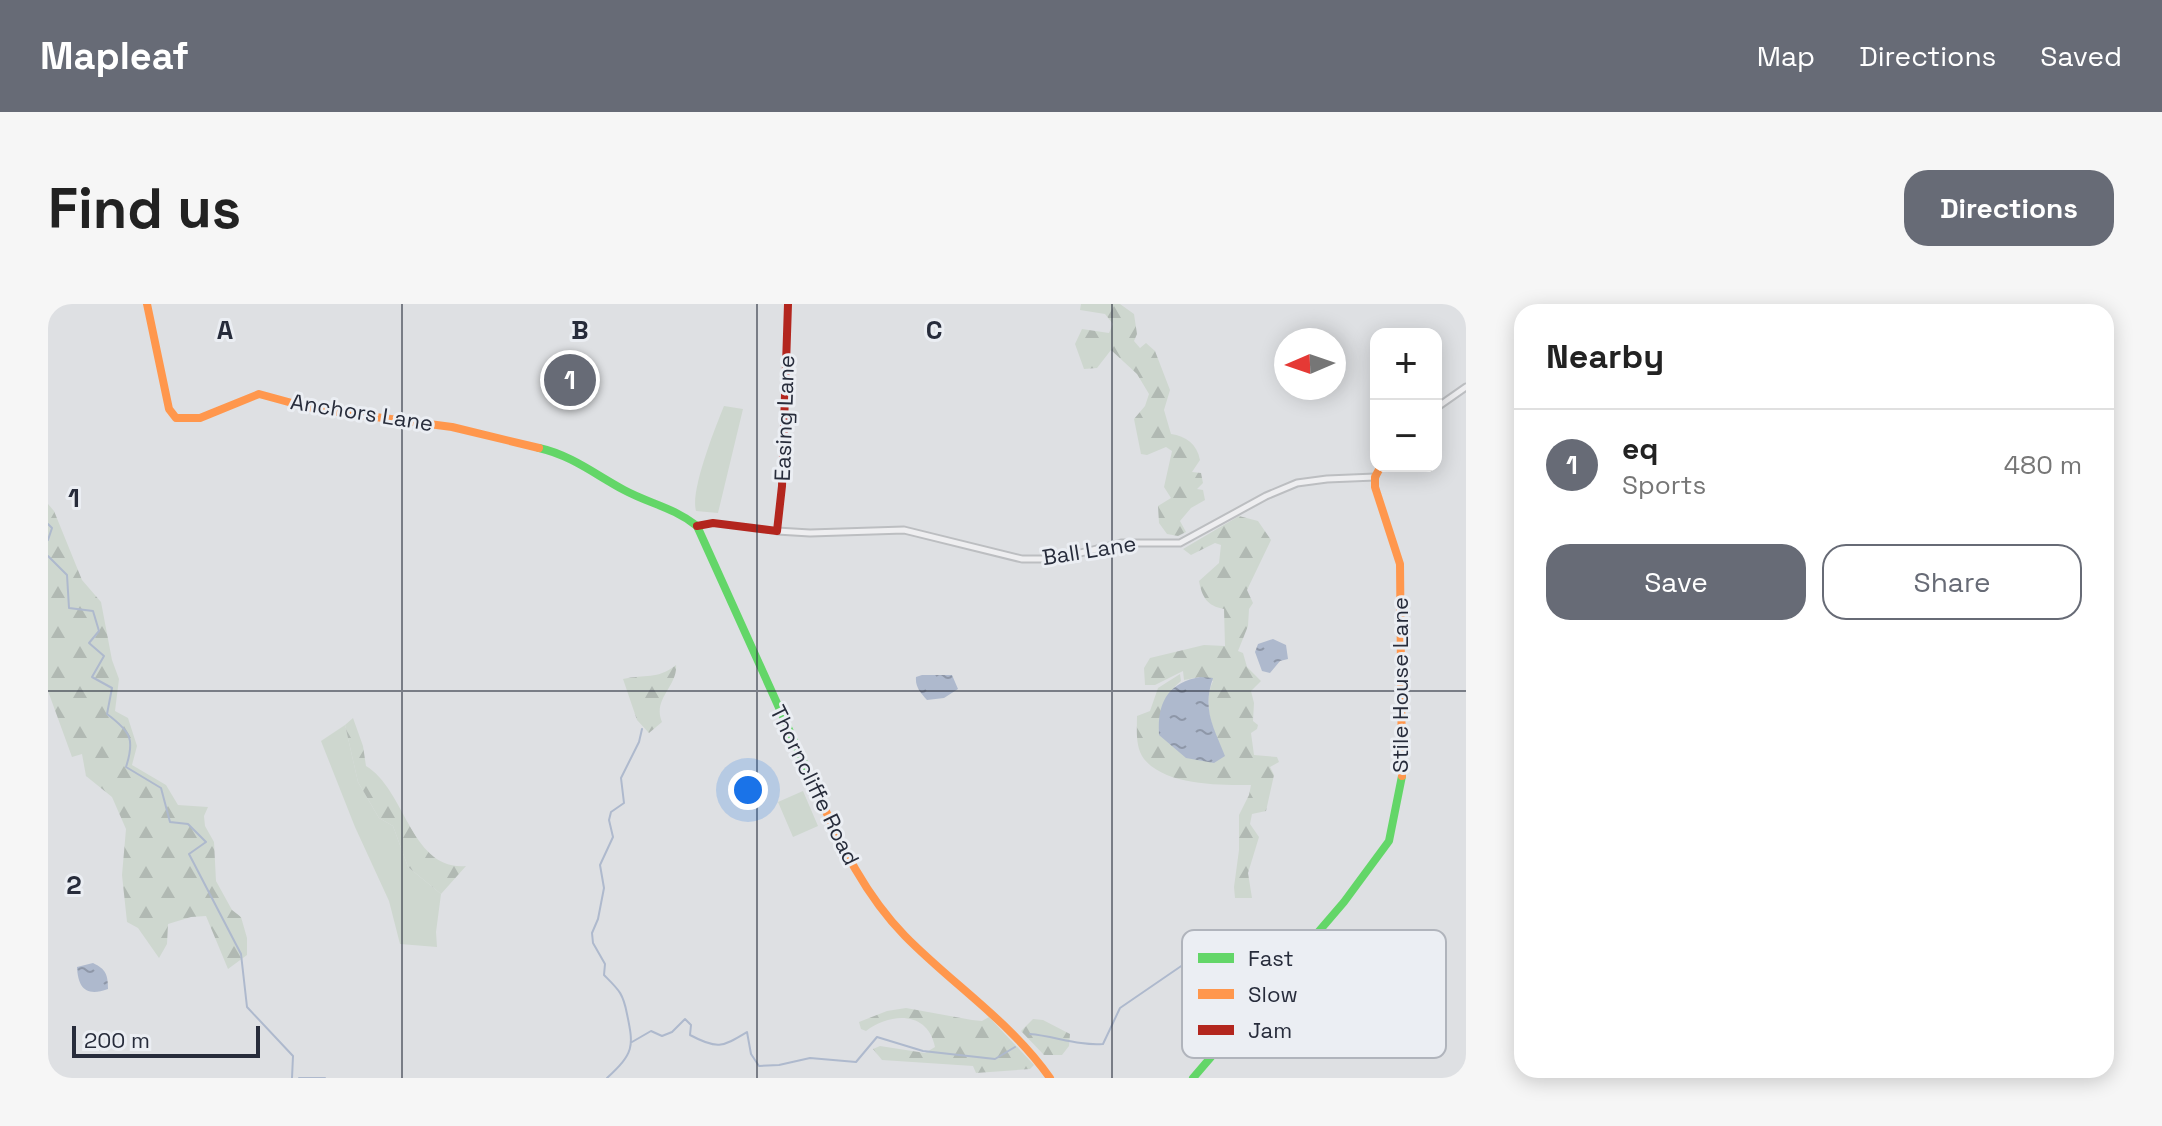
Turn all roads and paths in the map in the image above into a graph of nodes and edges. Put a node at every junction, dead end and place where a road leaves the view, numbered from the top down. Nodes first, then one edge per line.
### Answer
1 (147, 304) edge
2 (788, 304) edge
3 (1466, 387) edge
4 (1442, 404) edge
5 (1378, 472) edge
6 (1375, 477) junction
7 (697, 526) junction
8 (777, 531) junction
9 (1320, 930) edge
10 (1210, 1058) edge
11 (1050, 1078) edge
12 (1193, 1078) edge

1 - 7 street, Anchors Lane
2 - 8 street, Easing Lane
3 - 4 street
5 - 6 street
6 - 8 street, Ball Lane
6 - 9 street, Stile House Lane
7 - 8 street, Ball Lane
7 - 11 street, Thorncliffe Road
10 - 12 street, Stile House Lane

